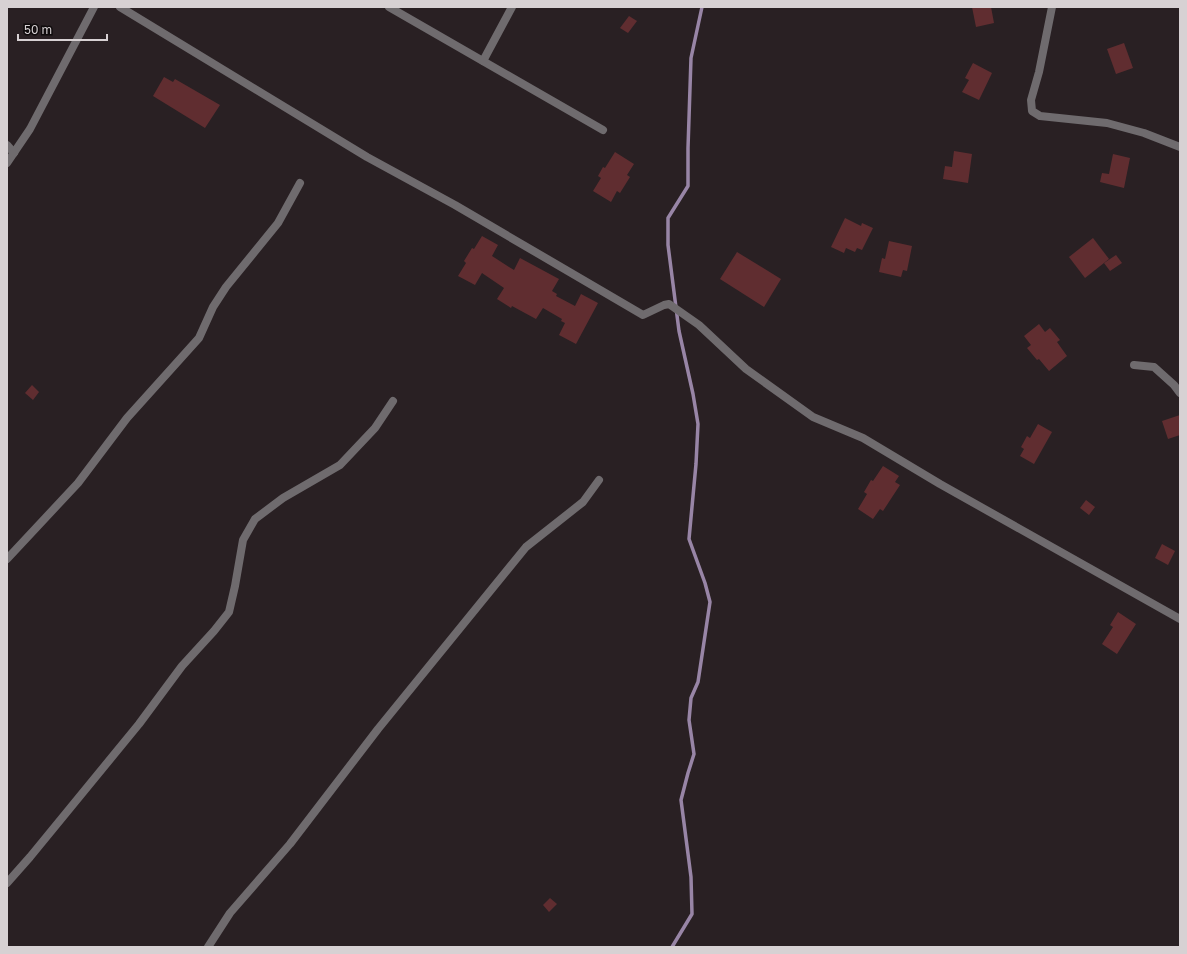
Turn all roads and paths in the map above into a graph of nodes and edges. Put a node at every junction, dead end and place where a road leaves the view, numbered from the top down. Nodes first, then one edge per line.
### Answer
1 (94, 7) edge
2 (120, 7) edge
3 (389, 7) edge
4 (512, 7) edge
5 (1052, 7) edge
6 (483, 61) junction
7 (603, 130) dead end
8 (7, 145) edge
9 (1180, 147) edge
10 (14, 153) junction
11 (7, 163) edge
12 (300, 183) dead end
13 (1134, 365) dead end
14 (1180, 393) edge
15 (393, 401) dead end
16 (599, 480) dead end
17 (7, 559) edge
18 (1180, 619) edge
19 (7, 883) edge
20 (208, 947) edge

1 - 10 street
2 - 18 street
3 - 6 street
4 - 6 street
5 - 9 street
6 - 7 street
8 - 10 street
10 - 11 street
12 - 17 street
13 - 14 street
15 - 19 street
16 - 20 street

